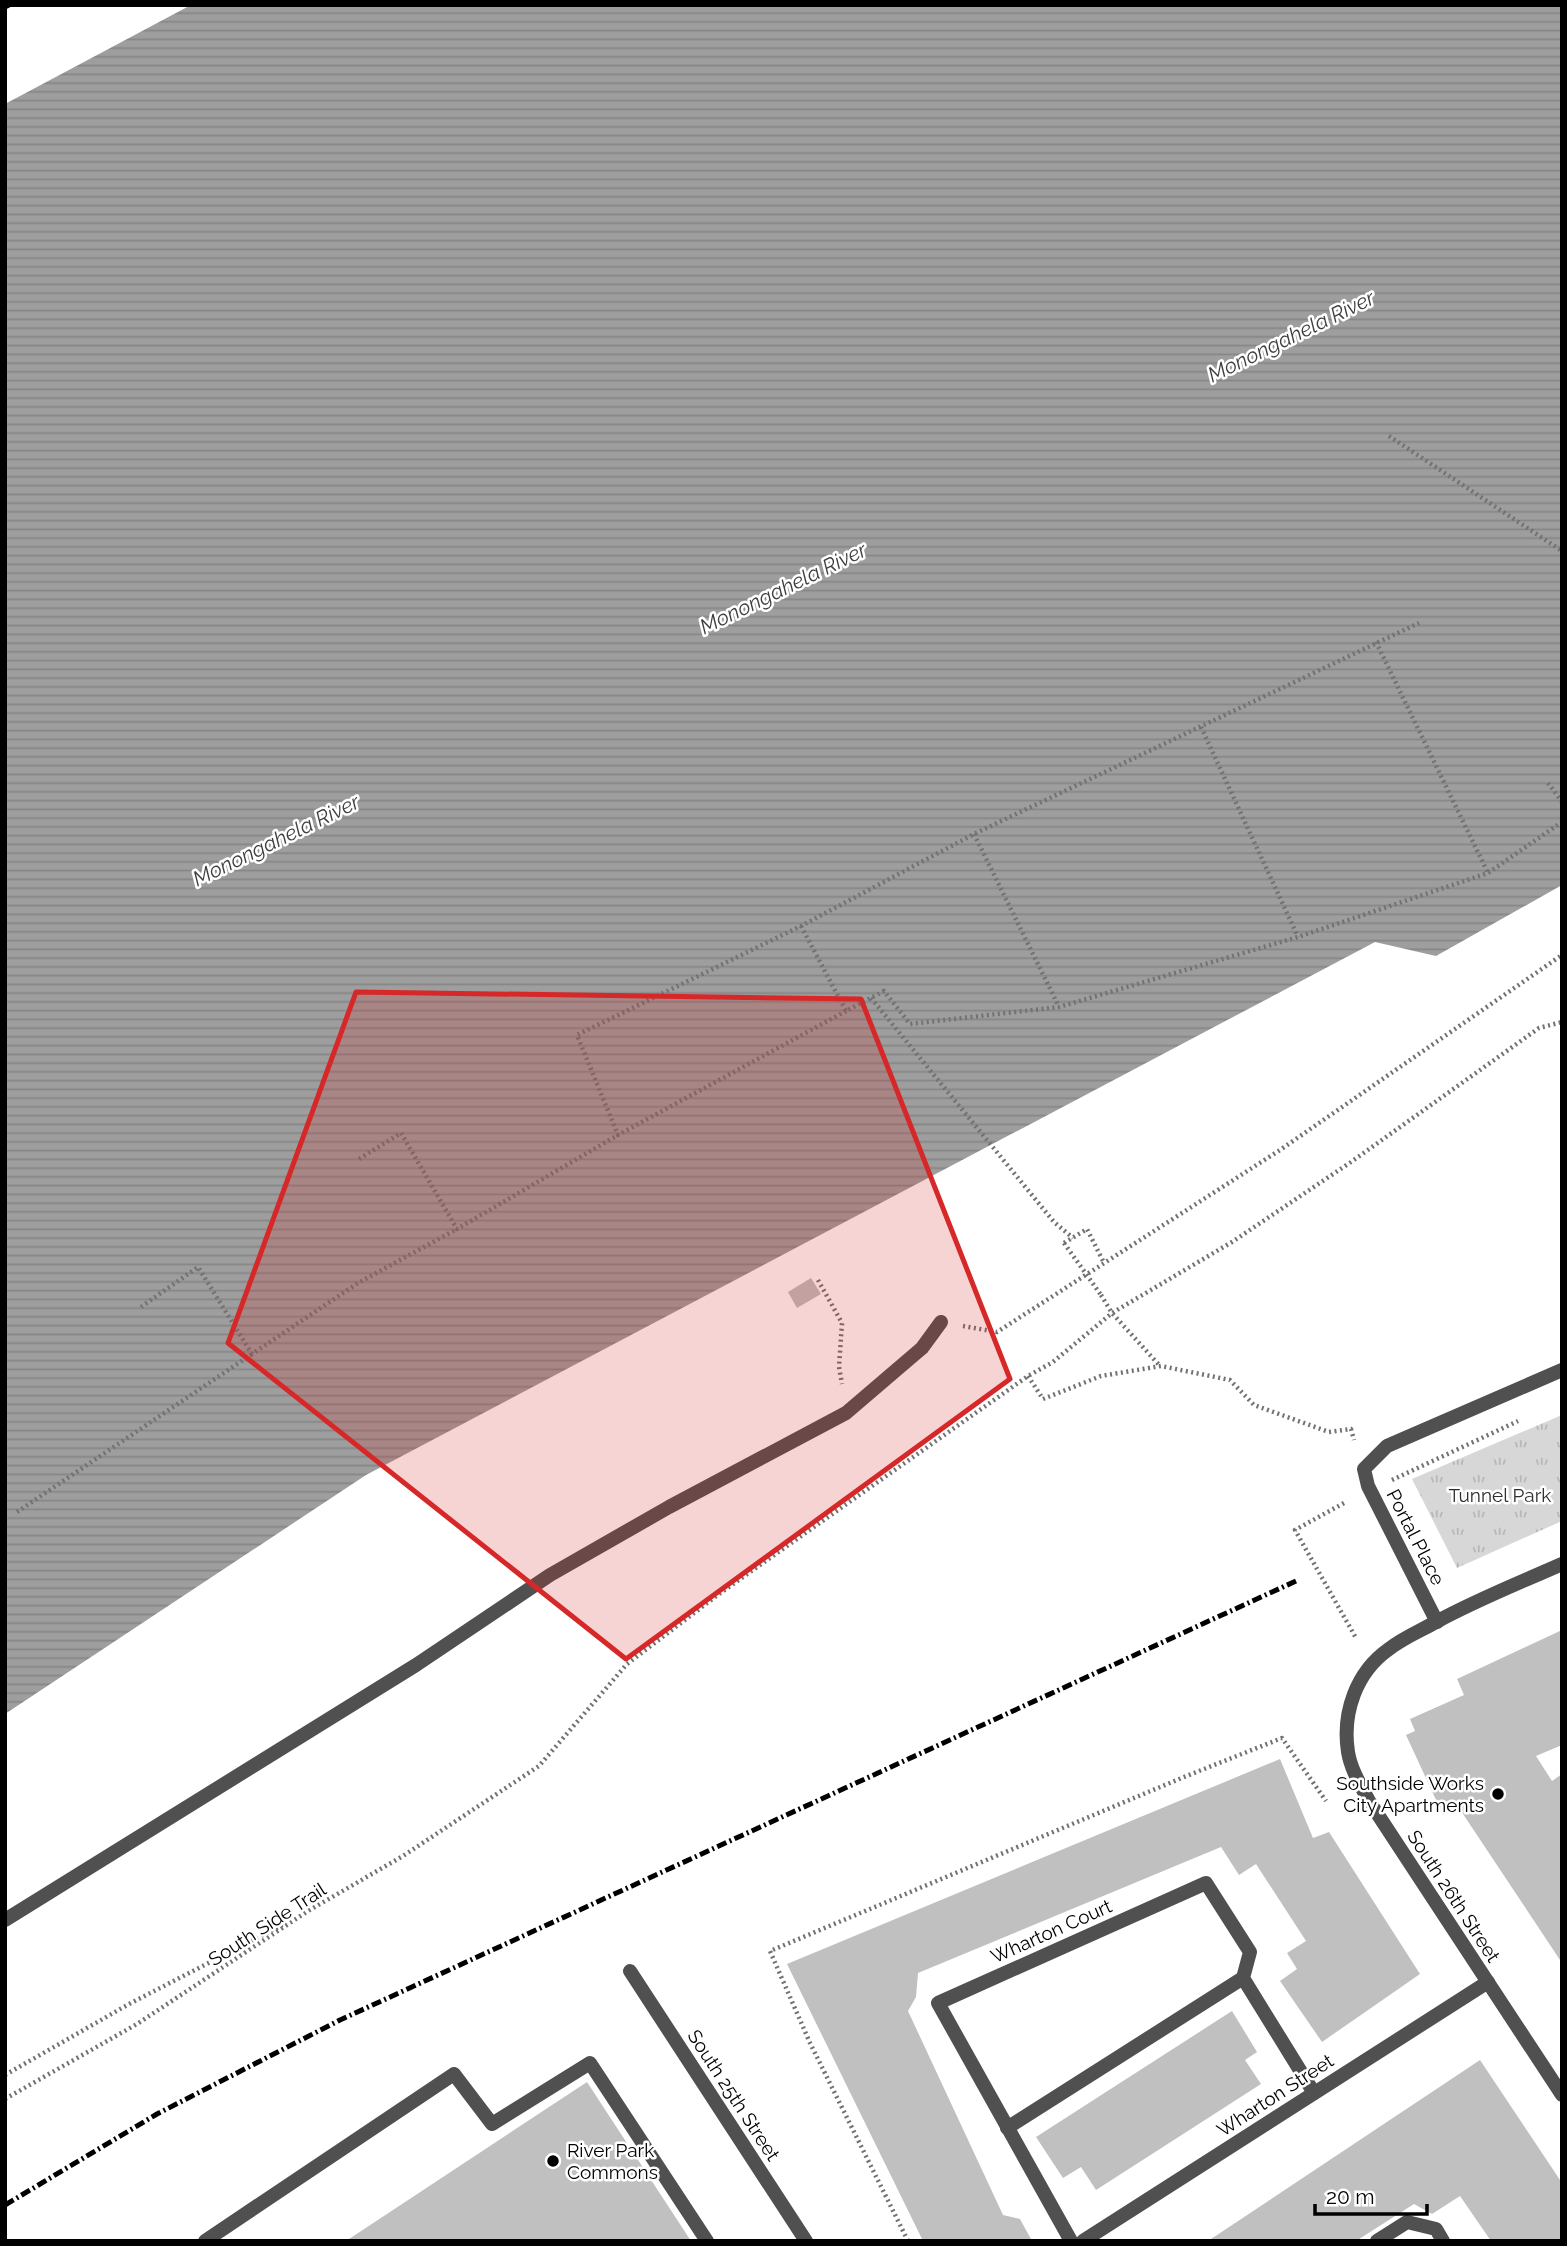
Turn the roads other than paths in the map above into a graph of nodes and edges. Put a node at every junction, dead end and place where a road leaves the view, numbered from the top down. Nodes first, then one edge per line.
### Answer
1 (941, 1322) road end
2 (1562, 1370) edge
3 (1562, 1564) edge
4 (1437, 1622) junction
5 (5, 1920) edge
6 (630, 1971) dead end
7 (1243, 1978) junction
8 (1488, 1982) junction
9 (1314, 2093) junction
10 (1562, 2095) edge
11 (1007, 2127) junction
12 (205, 2241) edge
13 (707, 2241) edge
14 (806, 2241) edge
15 (1071, 2241) edge
16 (1083, 2241) edge
17 (1377, 2241) edge
18 (1443, 2241) edge

1 - 5 street
2 - 4 street, Portal Place
3 - 4 street, South 26th Street
4 - 8 street, South 26th Street
6 - 14 street, South 25th Street
7 - 9 street
7 - 11 street
7 - 11 street, Wharton Court
8 - 9 street, Wharton Street
8 - 10 street, South 26th Street
9 - 16 street, Wharton Street
11 - 15 street, Wharton Court
12 - 13 street
17 - 18 street

